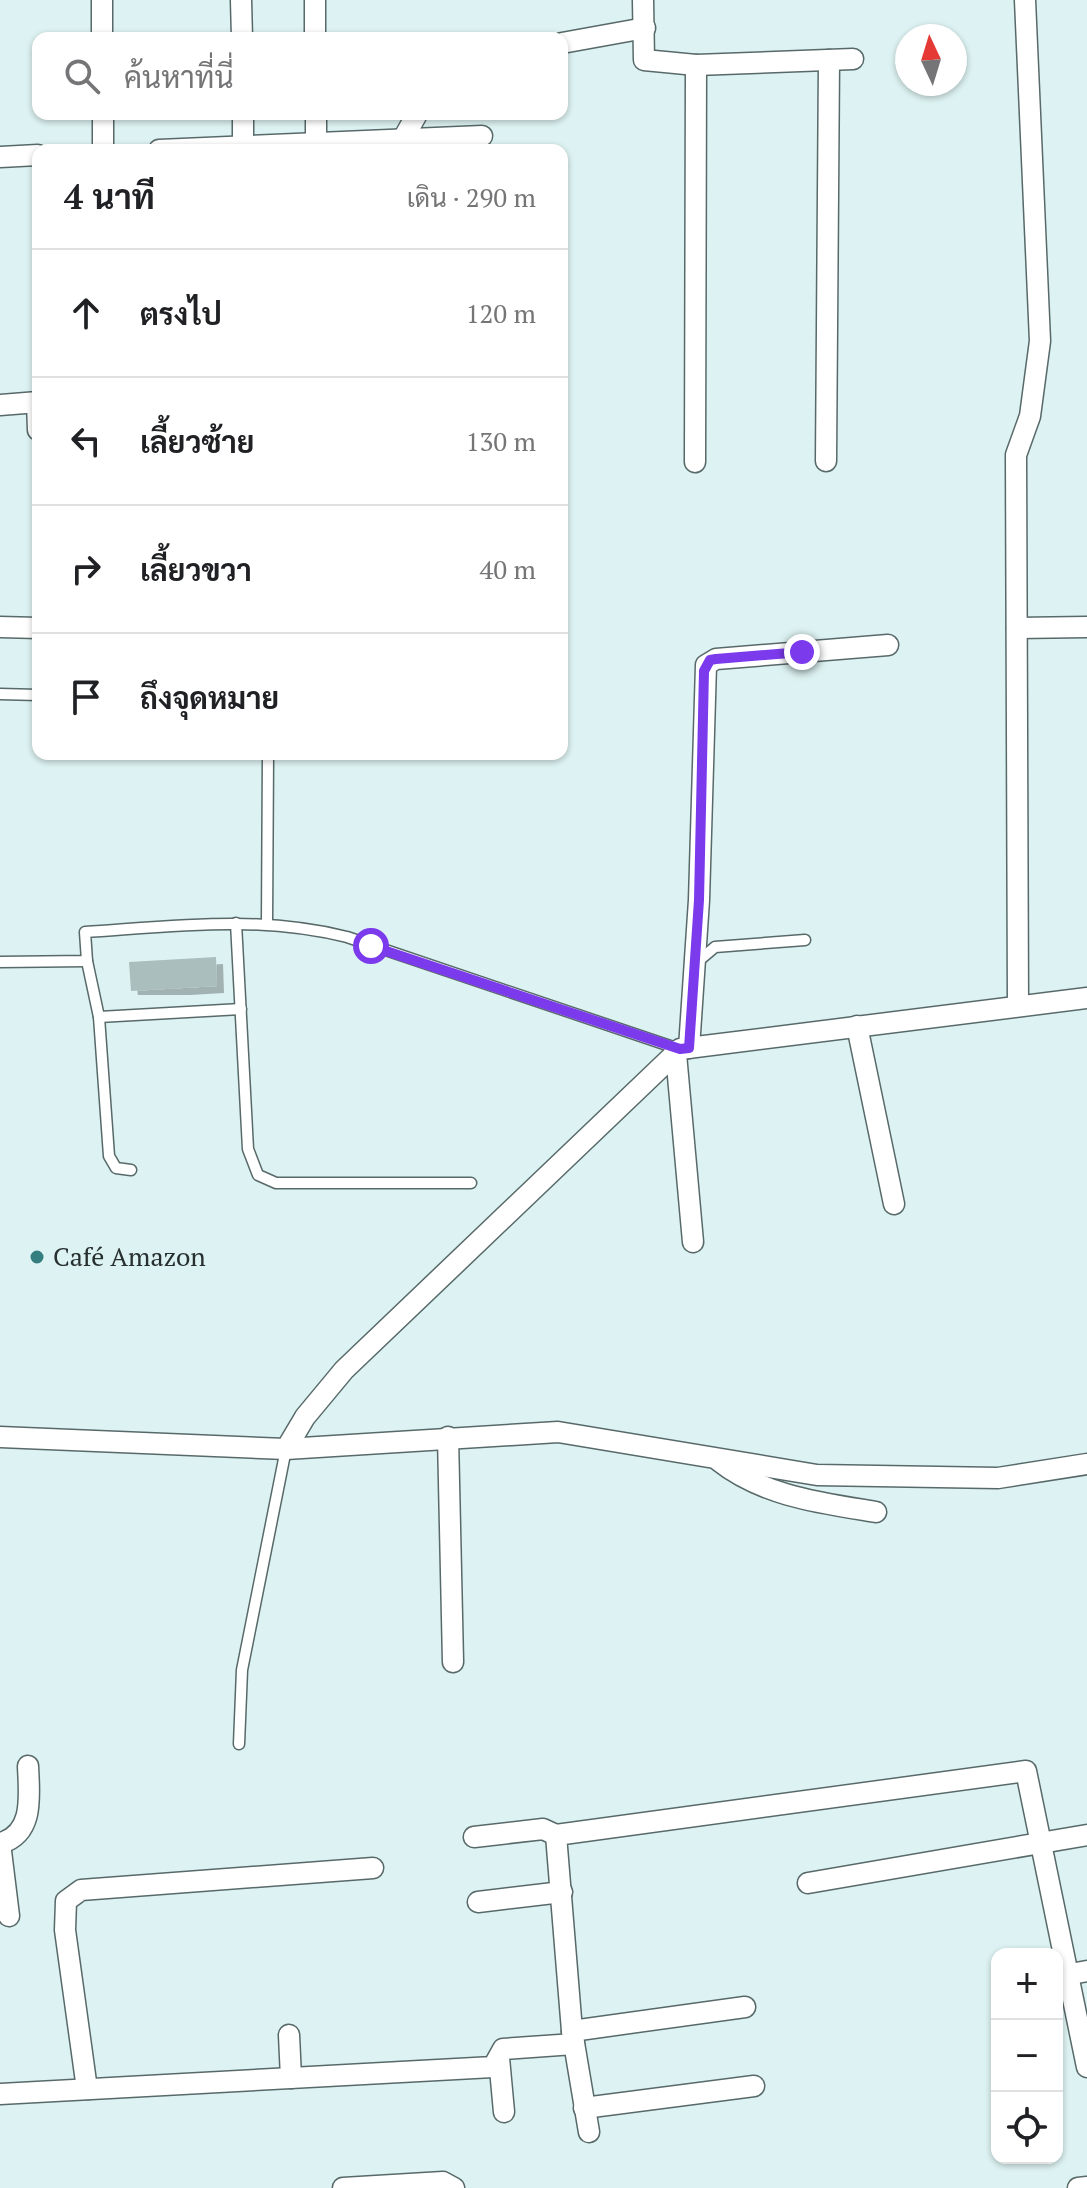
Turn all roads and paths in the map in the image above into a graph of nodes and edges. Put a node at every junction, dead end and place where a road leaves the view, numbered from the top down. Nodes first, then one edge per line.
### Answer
1 (102, 0) edge
2 (241, 0) edge
3 (315, 0) edge
4 (643, 0) edge
5 (1025, 0) edge
6 (645, 28) junction
7 (102, 32) edge
8 (242, 32) edge
9 (315, 32) edge
10 (568, 42) edge
11 (853, 59) dead end
12 (829, 60) junction
13 (696, 65) junction
14 (103, 120) edge
15 (243, 120) edge
16 (316, 120) edge
17 (414, 120) edge
18 (482, 136) dead end
19 (403, 139) junction
20 (316, 143) junction
21 (103, 144) edge
22 (243, 144) edge
23 (301, 144) edge
24 (347, 144) edge
25 (382, 144) edge
26 (32, 155) edge
27 (0, 157) edge
28 (32, 402) edge
29 (0, 405) edge
30 (826, 461) dead end
31 (695, 462) dead end
32 (0, 627) edge
33 (1087, 627) edge
34 (32, 628) edge
35 (1017, 628) junction
36 (888, 645) dead end
37 (0, 694) edge
38 (32, 695) edge
39 (268, 760) edge
40 (267, 922) junction
41 (236, 923) junction
42 (805, 940) dead end
43 (87, 961) junction
44 (0, 962) edge
45 (695, 965) junction
46 (1087, 998) edge
47 (1018, 1006) junction
48 (241, 1009) junction
49 (99, 1017) junction
50 (857, 1026) junction
51 (682, 1051) junction
52 (131, 1170) dead end
53 (471, 1183) dead end
54 (894, 1204) dead end
55 (693, 1242) dead end
56 (0, 1437) edge
57 (448, 1437) junction
58 (286, 1449) junction
59 (716, 1458) junction
60 (1087, 1464) edge
61 (876, 1512) dead end
62 (453, 1662) dead end
63 (239, 1744) dead end
64 (28, 1766) dead end
65 (556, 1835) junction
66 (1087, 1835) edge
67 (474, 1837) dead end
68 (1, 1843) edge
69 (1040, 1844) junction
70 (373, 1868) dead end
71 (808, 1883) dead end
72 (562, 1892) junction
73 (478, 1902) dead end
74 (9, 1916) dead end
75 (1087, 1971) edge
76 (1065, 1975) junction
77 (745, 2007) dead end
78 (289, 2035) dead end
79 (573, 2038) junction
80 (499, 2058) junction
81 (1087, 2067) edge
82 (291, 2078) junction
83 (754, 2086) dead end
84 (87, 2089) junction
85 (0, 2094) edge
86 (584, 2108) junction
87 (504, 2112) dead end
88 (589, 2132) dead end
89 (1087, 2187) edge
90 (343, 2188) edge
91 (454, 2188) edge
92 (1078, 2188) edge

1 - 7 street
2 - 8 street
3 - 9 street
4 - 6 street
5 - 35 street
6 - 10 street
6 - 13 street
11 - 12 street
12 - 13 street
12 - 30 street
13 - 31 street
14 - 21 street
15 - 22 street
16 - 20 street
17 - 19 street
18 - 19 street
19 - 25 street
20 - 23 street
20 - 24 street
26 - 27 street
28 - 29 street
32 - 34 street
33 - 35 street
35 - 47 street
36 - 45 street
37 - 38 lane
39 - 40 lane
40 - 41 lane
40 - 51 lane
41 - 43 lane
41 - 48 lane
42 - 45 lane
43 - 44 lane
43 - 49 lane
45 - 51 street
46 - 47 street
47 - 50 street
48 - 49 lane
48 - 53 lane
49 - 52 lane
50 - 51 street
50 - 54 street
51 - 55 street
51 - 58 street
56 - 58 street
57 - 58 street
57 - 59 street
57 - 62 street
58 - 63 lane
59 - 60 street
59 - 61 street
64 - 68 street
65 - 67 street
65 - 69 street
65 - 72 street
66 - 69 street
68 - 74 street
69 - 71 street
69 - 76 street
70 - 84 street
72 - 73 street
72 - 79 street
75 - 76 street
76 - 81 street
77 - 79 street
78 - 82 street
79 - 80 street
79 - 86 street
80 - 82 street
80 - 87 street
82 - 84 street
83 - 86 street
84 - 85 street
86 - 88 street
89 - 92 street
90 - 91 street

